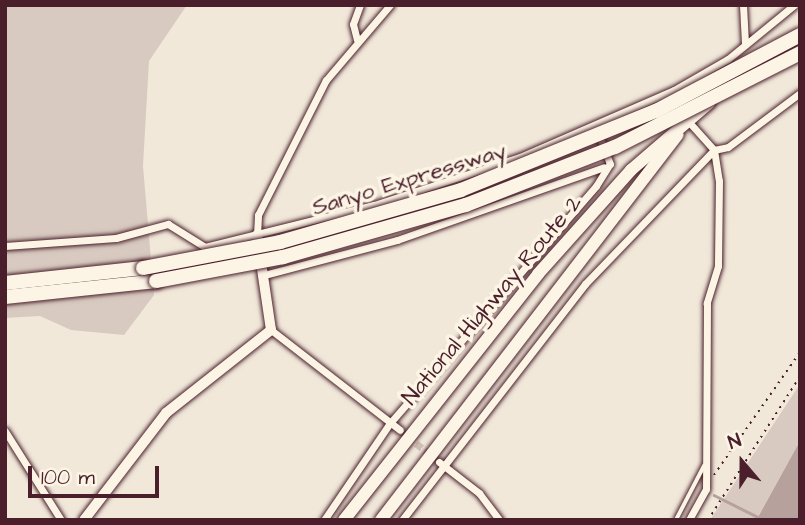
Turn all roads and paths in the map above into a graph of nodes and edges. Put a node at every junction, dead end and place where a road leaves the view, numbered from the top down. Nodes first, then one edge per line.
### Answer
1 (360, 5) edge
2 (390, 5) edge
3 (743, 5) edge
4 (794, 5) edge
5 (800, 27) edge
6 (800, 35) edge
7 (357, 40) junction
8 (745, 44) junction
9 (800, 53) edge
10 (674, 90) junction
11 (800, 93) edge
12 (688, 121) junction
13 (596, 126) junction
14 (714, 150) junction
15 (604, 167) junction
16 (257, 235) junction
17 (5, 246) edge
18 (264, 275) junction
19 (5, 283) edge
20 (5, 297) edge
21 (271, 330) junction
22 (800, 352) edge
23 (5, 356) edge
24 (800, 376) edge
25 (390, 423) junction
26 (400, 430) tunnel mouth
27 (5, 431) edge
28 (706, 461) junction
29 (439, 462) tunnel mouth
30 (447, 469) junction
31 (706, 489) junction
32 (61, 520) edge
33 (84, 520) edge
34 (324, 520) edge
35 (344, 520) edge
36 (381, 520) edge
37 (402, 520) edge
38 (499, 520) edge
39 (676, 520) edge
40 (689, 520) edge
41 (708, 520) edge

1 - 7 street
2 - 7 street
3 - 8 street
4 - 8 street
5 - 12 highway, National Highway Route 2
6 - 19 highway, Sanyo Expressway, bridge
7 - 16 street
8 - 10 street
9 - 20 highway, Sanyo Expressway, bridge
10 - 12 street
10 - 13 street
11 - 14 street
12 - 14 street
12 - 35 highway, National Highway Route 2
12 - 36 highway, National Highway Route 2
13 - 15 street
13 - 16 street
14 - 28 street
14 - 30 street
15 - 18 street
15 - 25 street
16 - 17 street
16 - 18 street
18 - 21 street
21 - 25 street
21 - 33 street
22 - 31 path
23 - 27 path
24 - 41 path
25 - 26 street
25 - 34 street
27 - 32 street
28 - 31 street
28 - 39 lane
29 - 30 street
30 - 37 street
30 - 38 street
31 - 40 street

